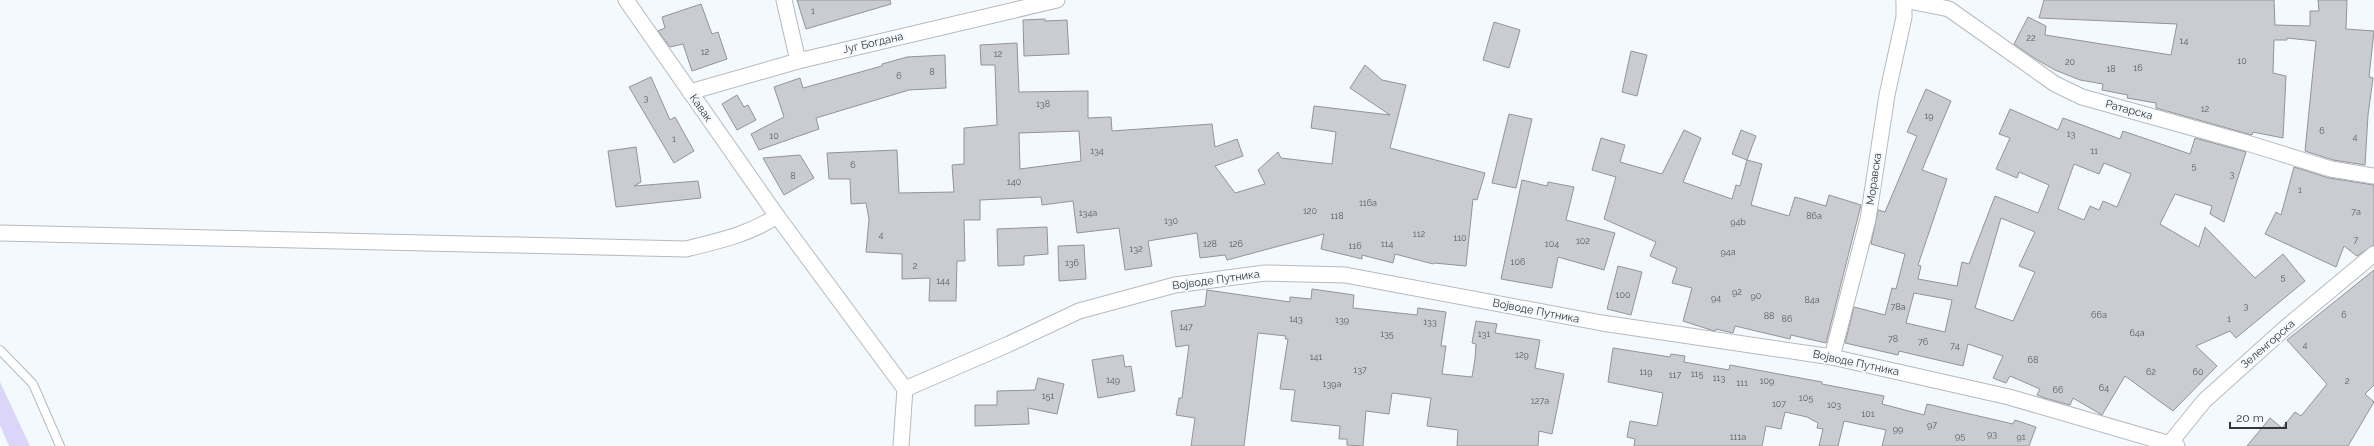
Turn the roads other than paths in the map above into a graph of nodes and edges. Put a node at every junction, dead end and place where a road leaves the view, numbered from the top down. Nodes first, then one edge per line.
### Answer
1 (784, 0) edge
2 (1057, 0) edge
3 (1904, 0) edge
4 (629, 2) edge
5 (798, 61) junction
6 (690, 92) junction
7 (2374, 176) edge
8 (777, 216) junction
9 (0, 233) edge
10 (2374, 254) edge
11 (0, 350) edge
12 (1832, 357) junction
13 (906, 389) junction
14 (2173, 444) edge
15 (60, 446) edge
16 (901, 446) edge

1 - 5 street
2 - 5 street, Југ Богдана
3 - 7 street, Ратарска
3 - 12 street, Моравска
4 - 6 street, Кавак
5 - 6 street, Југ Богдана
6 - 8 street, Кавак
8 - 9 street
8 - 13 street, Кавак
10 - 14 street, Зеленгорска
11 - 15 lane
12 - 13 street, Војводе Путника
12 - 14 street, Војводе Путника
13 - 16 street

